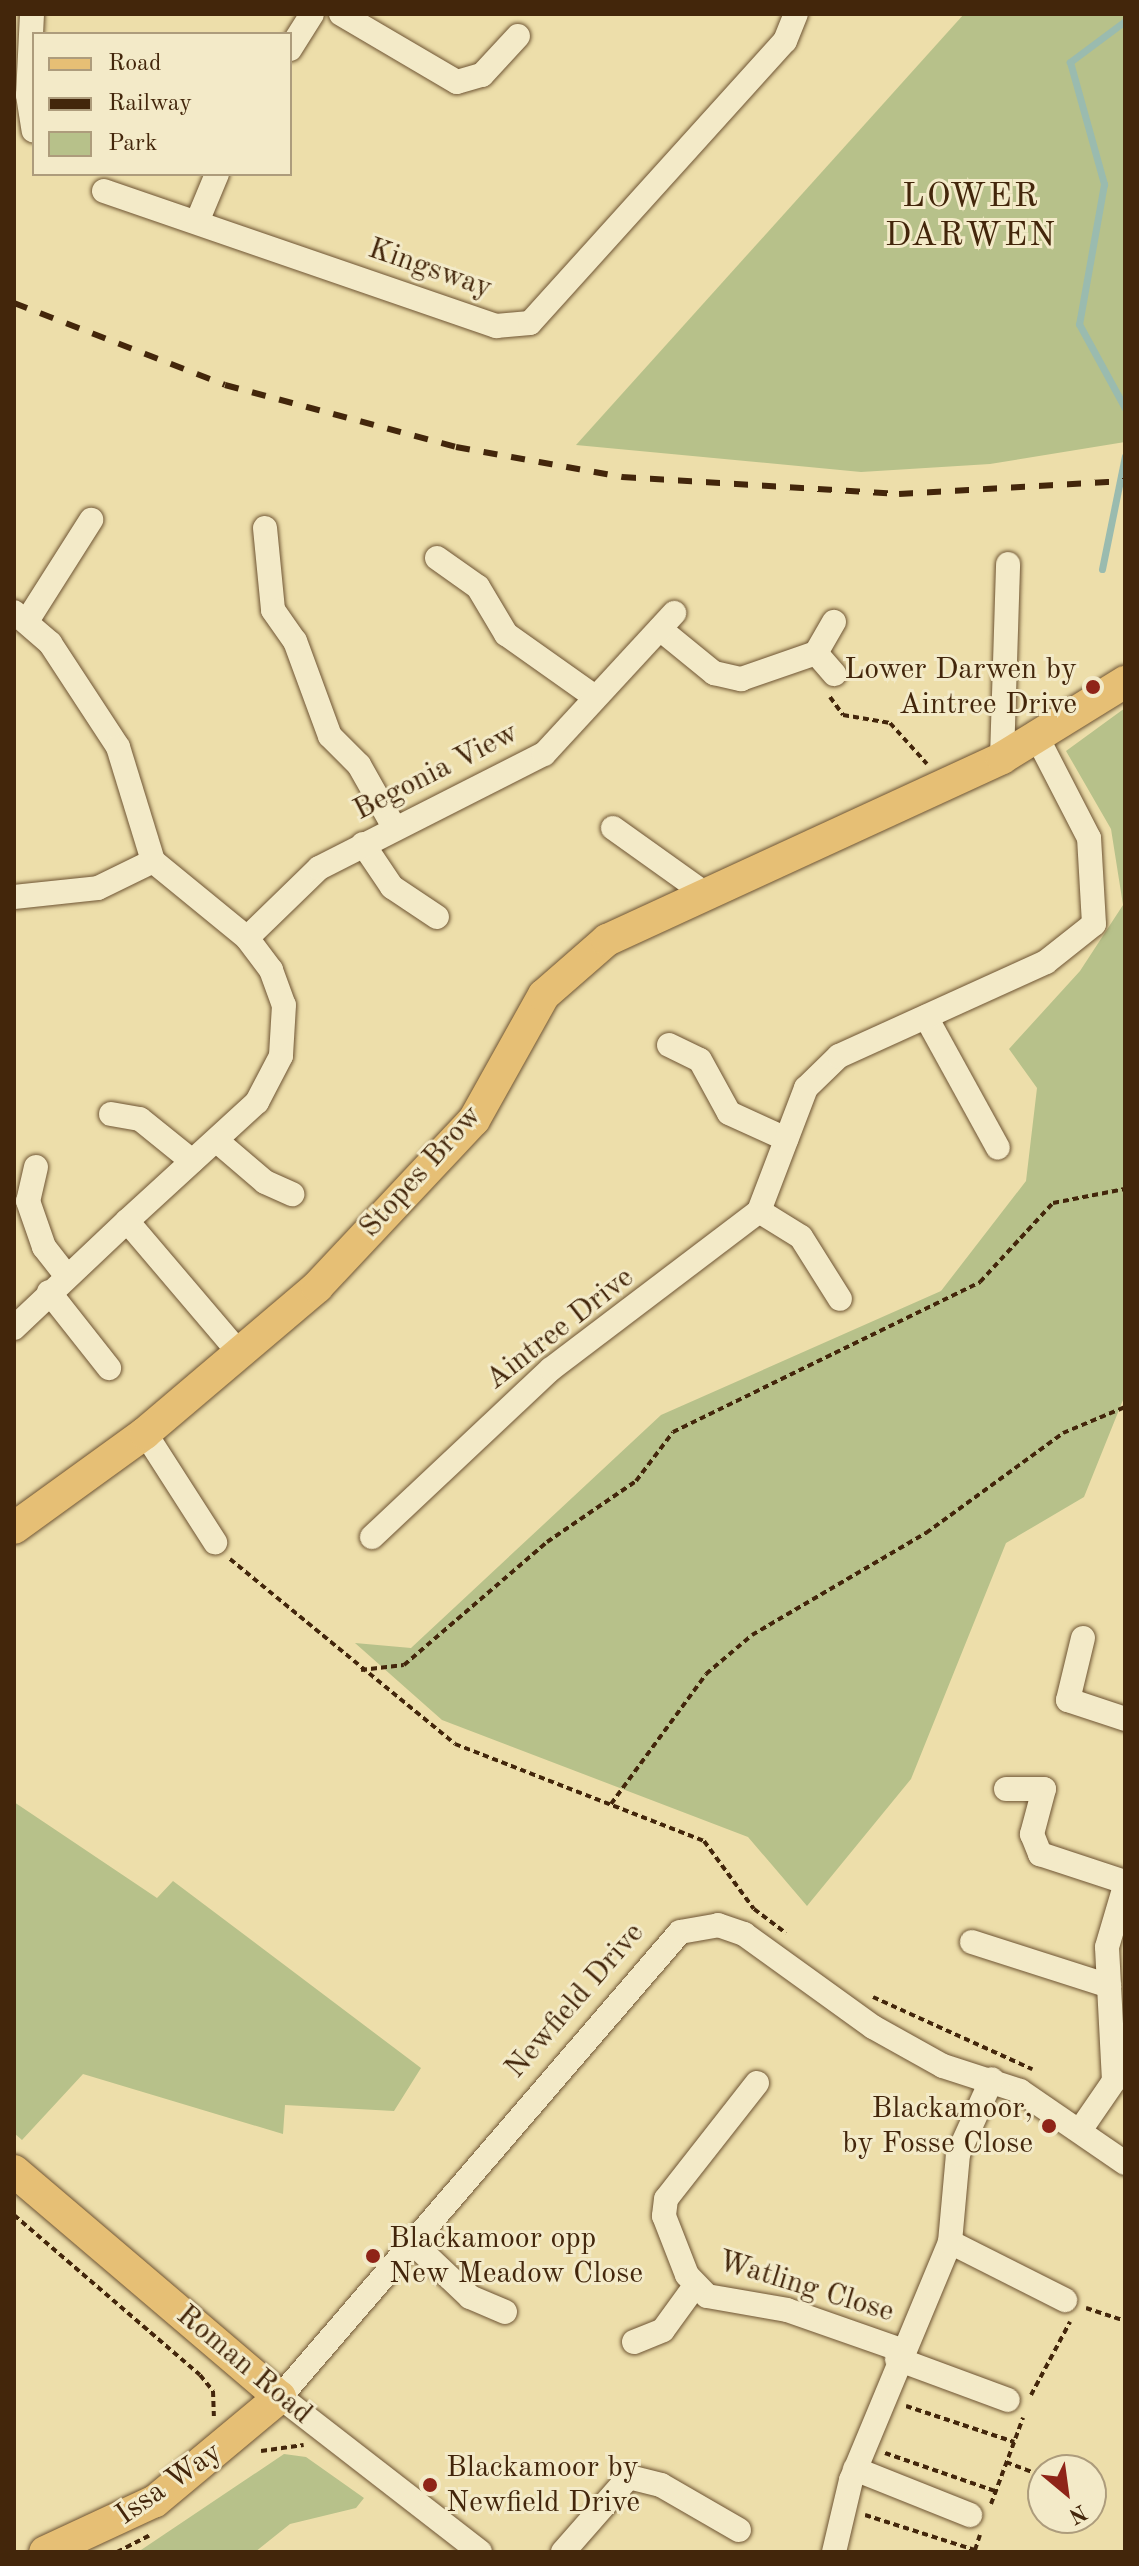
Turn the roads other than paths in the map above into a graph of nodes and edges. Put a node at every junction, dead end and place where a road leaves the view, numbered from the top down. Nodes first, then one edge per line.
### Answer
1 (32, 14) edge
2 (312, 14) edge
3 (341, 14) edge
4 (796, 14) edge
5 (518, 36) dead end
6 (292, 46) edge
7 (26, 125) edge
8 (216, 176) edge
9 (104, 191) dead end
10 (197, 222) junction
11 (91, 520) dead end
12 (265, 528) dead end
13 (437, 558) dead end
14 (1008, 564) dead end
15 (21, 617) edge
16 (834, 622) dead end
17 (816, 653) junction
18 (834, 674) road end
19 (1125, 682) edge
20 (595, 697) junction
21 (1038, 739) junction
22 (1002, 758) junction
23 (394, 827) junction
24 (613, 828) dead end
25 (363, 844) junction
26 (153, 861) junction
27 (704, 893) junction
28 (14, 897) edge
29 (437, 917) dead end
30 (247, 938) junction
31 (926, 1017) junction
32 (669, 1045) dead end
33 (111, 1114) dead end
34 (786, 1139) junction
35 (217, 1141) junction
36 (998, 1148) dead end
37 (192, 1161) junction
38 (36, 1167) dead end
39 (292, 1194) dead end
40 (759, 1211) junction
41 (127, 1221) junction
42 (58, 1284) junction
43 (840, 1299) dead end
44 (14, 1328) edge
45 (241, 1355) junction
46 (109, 1368) dead end
47 (145, 1433) junction
48 (14, 1528) edge
49 (372, 1537) dead end
50 (215, 1542) road end
51 (1083, 1638) dead end
52 (1125, 1719) edge
53 (1006, 1789) dead end
54 (1125, 1884) edge
55 (1118, 1933) edge
56 (972, 1942) dead end
57 (1109, 1986) junction
58 (992, 2079) junction
59 (757, 2083) dead end
60 (1081, 2129) junction
61 (1125, 2163) edge
62 (14, 2171) edge
63 (412, 2242) junction
64 (950, 2242) junction
65 (695, 2286) junction
66 (1071, 2307) road end
67 (505, 2312) dead end
68 (634, 2342) dead end
69 (899, 2354) junction
70 (280, 2397) junction
71 (1020, 2405) road end
72 (860, 2458) junction
73 (970, 2515) dead end
74 (739, 2530) dead end
75 (45, 2552) edge
76 (480, 2552) edge
77 (563, 2552) edge
78 (834, 2552) edge

1 - 7 street
2 - 6 street
3 - 5 street
4 - 10 street, Kingsway
8 - 10 street
9 - 10 street, Kingsway
11 - 15 street
12 - 23 street
13 - 20 street
14 - 22 street
15 - 26 street
16 - 17 street
17 - 18 street
17 - 20 street, Begonia View
19 - 21 main road, Stopes Brow
20 - 23 street, Begonia View
21 - 22 main road, Stopes Brow
21 - 31 street
22 - 27 main road, Stopes Brow
23 - 25 street, Begonia View
24 - 27 street
25 - 29 street
25 - 30 street, Begonia View
26 - 28 street
26 - 30 street
27 - 45 main road, Stopes Brow
30 - 35 street
31 - 34 street
31 - 36 street
32 - 34 street
33 - 37 street
34 - 40 street
35 - 37 street
35 - 39 street
37 - 41 street
38 - 42 street
40 - 43 street
40 - 49 street, Aintree Drive
41 - 42 street
41 - 45 street
42 - 44 street
42 - 46 street
45 - 47 main road, Stopes Brow
47 - 48 main road, Stopes Brow
47 - 50 street
51 - 52 street
53 - 54 street
54 - 55 street
55 - 57 street
56 - 57 street
57 - 60 street
58 - 60 street, Newfield Drive
58 - 63 street, Newfield Drive
58 - 64 street
59 - 65 street, Watling Close
60 - 61 street, Newfield Drive
62 - 70 main road, Roman Road
63 - 67 street
63 - 70 street, Newfield Drive
64 - 66 street
64 - 69 street
65 - 68 street
65 - 69 street, Watling Close
69 - 71 street, Watling Close
69 - 72 street
70 - 75 main road, Issa Way
70 - 76 street, Roman Road
72 - 73 street
72 - 78 street
74 - 77 street

